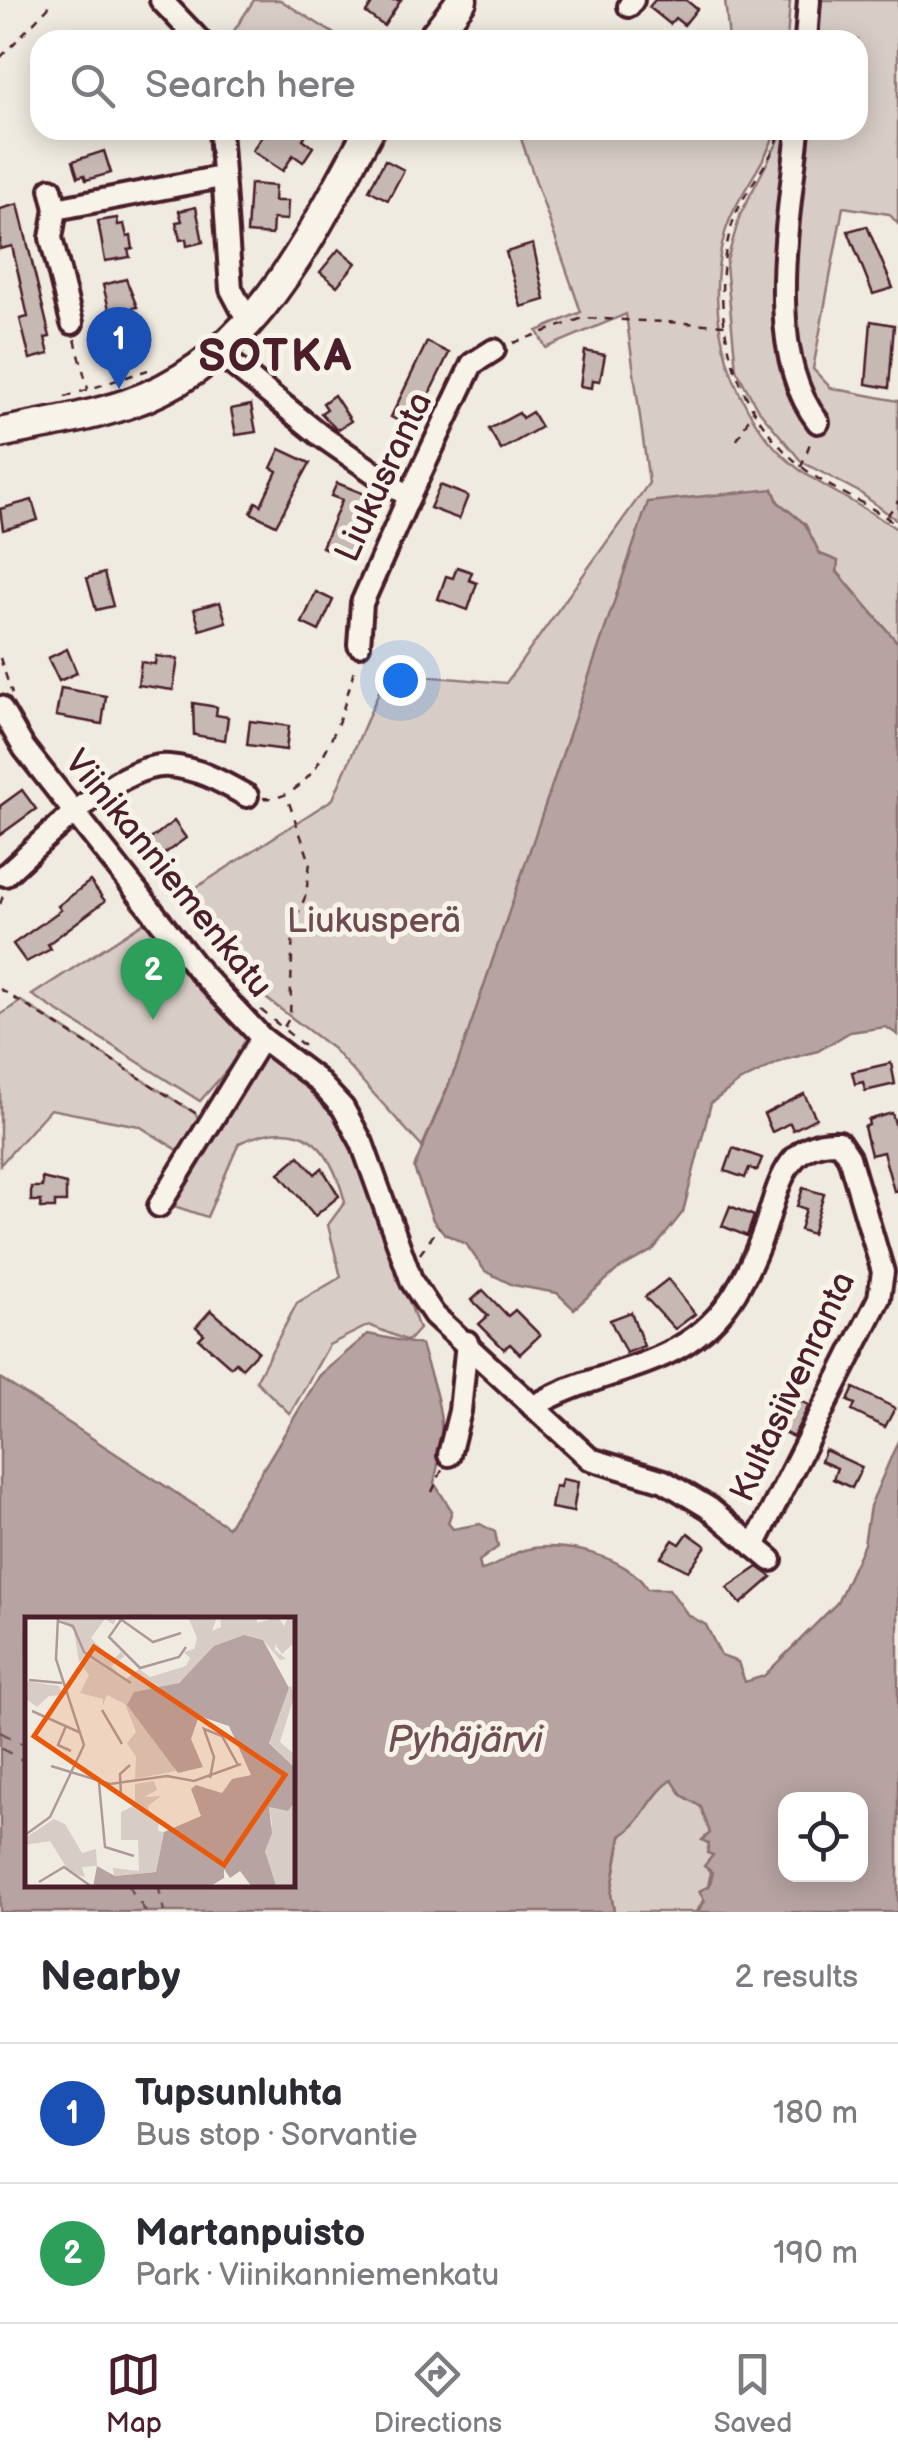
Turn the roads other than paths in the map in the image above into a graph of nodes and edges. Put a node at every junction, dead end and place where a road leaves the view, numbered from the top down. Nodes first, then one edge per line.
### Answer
1 (161, 0) edge
2 (462, 0) edge
3 (809, 0) edge
4 (190, 30) edge
5 (439, 30) edge
6 (807, 30) edge
7 (220, 140) edge
8 (364, 140) edge
9 (797, 140) edge
10 (221, 177) junction
11 (72, 323) road end
12 (249, 323) junction
13 (494, 350) road end
14 (220, 354) junction
15 (818, 422) road end
16 (0, 433) edge
17 (408, 497) junction
18 (359, 646) road end
19 (0, 707) edge
20 (247, 796) road end
21 (75, 814) junction
22 (5, 876) dead end
23 (262, 1038) junction
24 (160, 1206) dead end
25 (467, 1342) junction
26 (533, 1407) junction
27 (449, 1455) road end
28 (754, 1546) junction
29 (771, 1560) dead end

1 - 4 street
2 - 5 main road
3 - 6 street
7 - 10 street
8 - 12 main road
9 - 15 street
10 - 11 street
10 - 12 street
12 - 14 main road
13 - 17 street, Liukusranta
14 - 16 main road
14 - 17 street
17 - 18 street, Liukusranta
19 - 21 street, Viinikanniemenkatu
20 - 21 street
21 - 22 street
21 - 23 street, Viinikanniemenkatu
23 - 24 street
23 - 25 street, Viinikanniemenkatu
25 - 26 street, Viinikanniemenkatu
25 - 27 street
26 - 28 street, Viinikanniemenkatu
26 - 28 street, Kultasiivenranta
28 - 29 street, Viinikanniemenkatu

